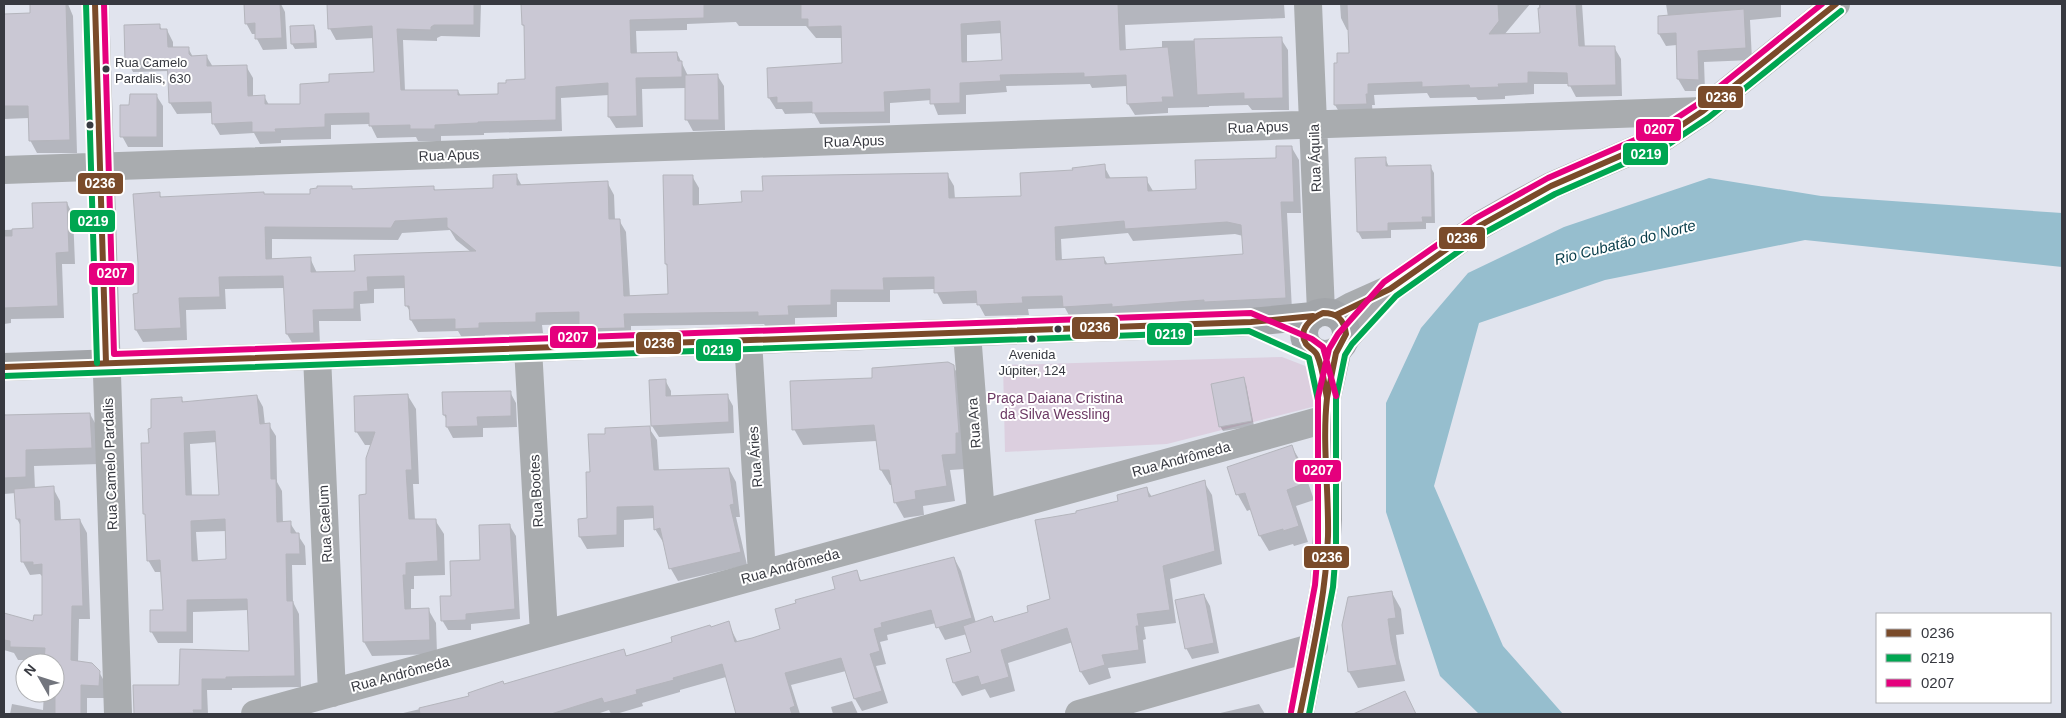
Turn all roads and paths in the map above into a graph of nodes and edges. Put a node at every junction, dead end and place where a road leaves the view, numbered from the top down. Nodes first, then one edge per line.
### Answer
1 (95, 4) edge
2 (1308, 4) edge
3 (1836, 4) edge
4 (1703, 111) junction
5 (1313, 125) junction
6 (100, 166) junction
7 (4, 170) edge
8 (967, 333) junction
9 (1326, 333) junction
10 (748, 340) junction
11 (528, 348) junction
12 (317, 356) junction
13 (106, 363) junction
14 (4, 367) edge
15 (1326, 408) junction
16 (981, 514) junction
17 (762, 574) junction
18 (544, 634) junction
19 (1314, 646) junction
20 (332, 693) junction
21 (118, 714) edge
22 (255, 714) edge
23 (1079, 714) edge
24 (1300, 714) edge

1 - 6 street, Rua Camelo Pardalis
2 - 5 street, Rua Áquila
3 - 4 street
4 - 5 street, Rua Apus
4 - 9 street
5 - 6 street, Rua Apus
5 - 9 street, Rua Áquila
6 - 7 street, Rua Apus
6 - 13 street, Rua Camelo Pardalis
8 - 9 main road
8 - 10 main road
8 - 16 street, Rua Ara
9 - 15 main road
10 - 11 main road
10 - 17 street, Rua Áries
11 - 12 main road
11 - 18 street, Rua Bootes
12 - 13 main road
12 - 20 street, Rua Caelum
13 - 14 main road
13 - 21 street, Rua Camelo Pardalis
15 - 16 street, Rua Andrômeda
15 - 19 main road
16 - 17 street, Rua Andrômeda
17 - 18 street, Rua Andrômeda
18 - 20 street, Rua Andrômeda
19 - 23 street
19 - 24 main road
20 - 22 street, Rua Andrômeda

